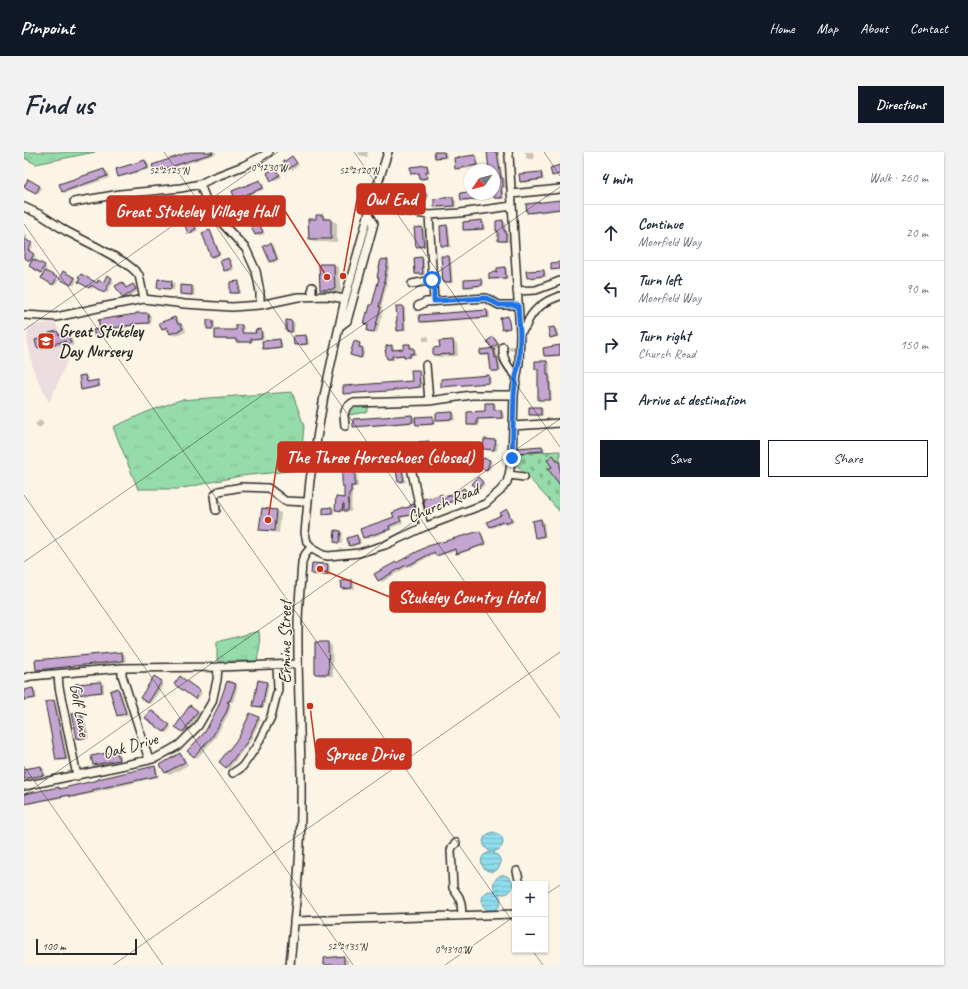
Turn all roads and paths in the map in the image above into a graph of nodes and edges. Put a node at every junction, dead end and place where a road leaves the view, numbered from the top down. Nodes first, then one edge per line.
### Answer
1 (269, 152) edge
2 (388, 152) edge
3 (508, 152) edge
4 (200, 184) junction
5 (560, 189) edge
6 (511, 194) junction
7 (74, 202) dead end
8 (512, 206) junction
9 (24, 207) edge
10 (384, 208) dead end
11 (369, 214) junction
12 (429, 215) junction
13 (432, 280) junction
14 (560, 281) edge
15 (412, 284) dead end
16 (312, 287) dead end
17 (517, 291) junction
18 (312, 296) junction
19 (560, 296) edge
20 (144, 299) junction
21 (345, 299) junction
22 (434, 301) junction
23 (260, 305) junction
24 (518, 305) junction
25 (418, 306) dead end
26 (24, 315) edge
27 (339, 327) junction
28 (520, 333) junction
29 (503, 347) dead end
30 (426, 365) dead end
31 (516, 376) junction
32 (514, 395) junction
33 (429, 401) junction
34 (560, 423) edge
35 (345, 426) dead end
36 (513, 426) junction
37 (410, 463) dead end
38 (510, 474) junction
39 (524, 477) dead end
40 (307, 502) junction
41 (216, 510) dead end
42 (424, 527) junction
43 (311, 548) junction
44 (298, 664) junction
45 (277, 665) junction
46 (218, 667) junction
47 (122, 668) junction
48 (58, 674) junction
49 (24, 678) edge
50 (149, 760) junction
51 (234, 773) dead end
52 (77, 776) junction
53 (24, 786) edge
54 (456, 843) dead end
55 (517, 871) dead end
56 (519, 881) edge
57 (512, 914) edge
58 (462, 915) junction
59 (294, 920) junction
60 (290, 965) edge

1 - 4 street
2 - 11 street
3 - 6 street, Church Road
4 - 7 street
4 - 23 street
5 - 6 street
6 - 8 street, Church Road
8 - 12 street
8 - 17 street, Church Road
9 - 20 street
10 - 12 street
11 - 21 street
11 - 27 street
12 - 13 street
13 - 15 street
13 - 22 street
14 - 17 street
16 - 18 street
17 - 24 street, Church Road
18 - 21 street
18 - 23 street
19 - 28 street
20 - 23 street
20 - 26 street
21 - 27 street
22 - 24 street
22 - 25 street
24 - 28 street, Church Road
27 - 40 street
28 - 31 street, Church Road
29 - 31 street
30 - 33 street
31 - 32 street, Church Road
32 - 33 street
32 - 36 street, Church Road
33 - 35 street
34 - 36 street
36 - 38 street, Church Road
37 - 42 street
38 - 39 street
38 - 42 street, Church Road
40 - 41 street
40 - 43 street
42 - 43 street, Church Road
43 - 44 street, Ermine Street
44 - 45 street
44 - 59 street, Ermine Street
45 - 46 street
45 - 51 street
46 - 47 street
46 - 50 street, Oak Drive
47 - 48 street
47 - 50 street
48 - 49 street
48 - 52 street, Golf Lane
50 - 52 street, Oak Drive
52 - 53 street, Oak Drive
54 - 58 street
55 - 56 street
57 - 58 street
58 - 59 street
59 - 60 street, Ermine Street

